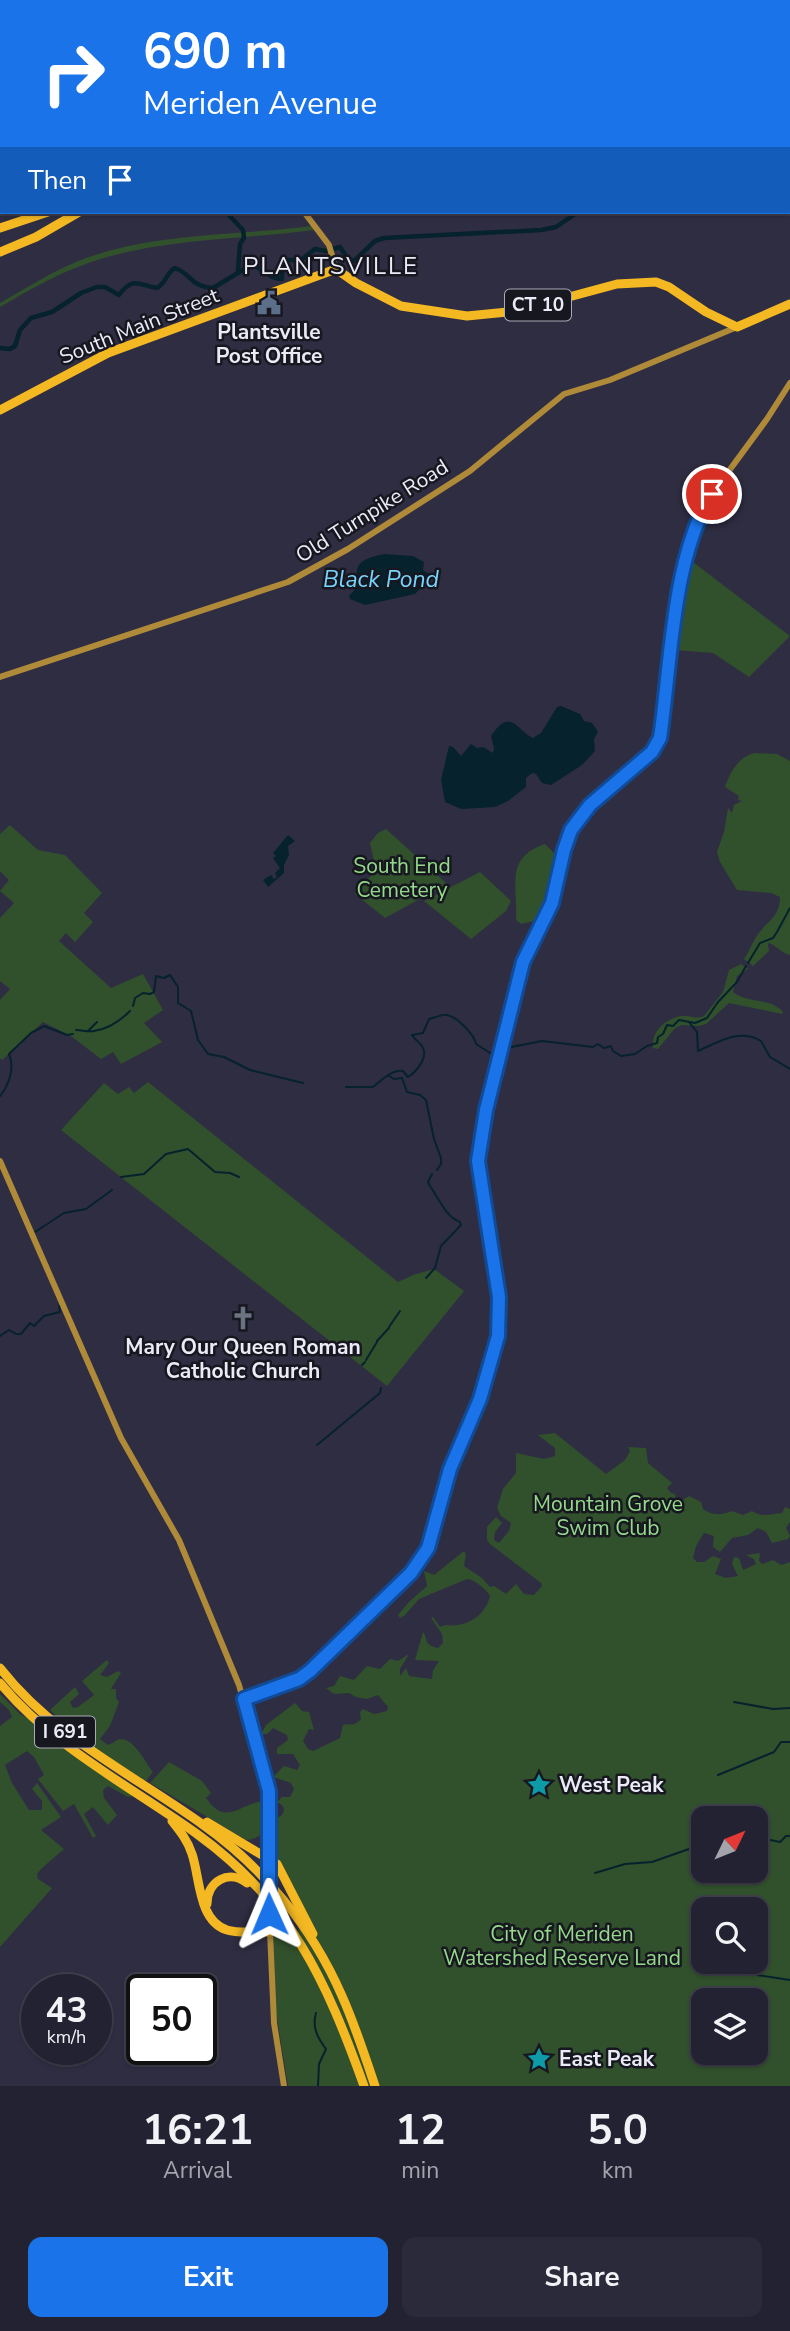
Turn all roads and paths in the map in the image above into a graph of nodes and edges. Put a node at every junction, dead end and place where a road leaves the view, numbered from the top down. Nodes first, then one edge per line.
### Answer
1 (31, 214) edge
2 (42, 214) edge
3 (78, 214) edge
4 (305, 214) edge
5 (0, 225) edge
6 (0, 253) edge
7 (336, 269) junction
8 (790, 304) edge
9 (737, 327) junction
10 (790, 383) edge
11 (0, 410) edge
12 (0, 677) edge
13 (0, 1161) edge
14 (0, 1668) edge
15 (0, 1683) edge
16 (244, 1699) junction
17 (137, 1787) junction
18 (160, 1796) junction
19 (146, 1800) junction
20 (269, 1842) junction
21 (256, 1850) junction
22 (269, 1857) junction
23 (282, 1917) junction
24 (249, 1931) junction
25 (270, 1932) junction
26 (330, 1970) junction
27 (285, 2086) edge
28 (363, 2086) edge
29 (375, 2086) edge

1 - 5 highway
2 - 5 highway
3 - 6 highway
4 - 7 main road
7 - 9 highway, CT 10
7 - 11 highway, South Main Street
8 - 9 highway
9 - 12 main road, Old Turnpike Road
10 - 16 main road
13 - 16 main road
14 - 17 highway, I 691
15 - 17 highway, I 691
16 - 20 main road
17 - 18 highway, I 691
17 - 19 highway, I 691
18 - 21 highway
18 - 26 highway, I 691
19 - 23 highway, I 691
19 - 24 highway
20 - 21 highway
20 - 22 main road
21 - 22 highway
22 - 25 main road, bridge
22 - 26 highway
23 - 24 highway
23 - 28 highway, I 691
24 - 25 highway
25 - 27 main road
26 - 29 highway, I 691

